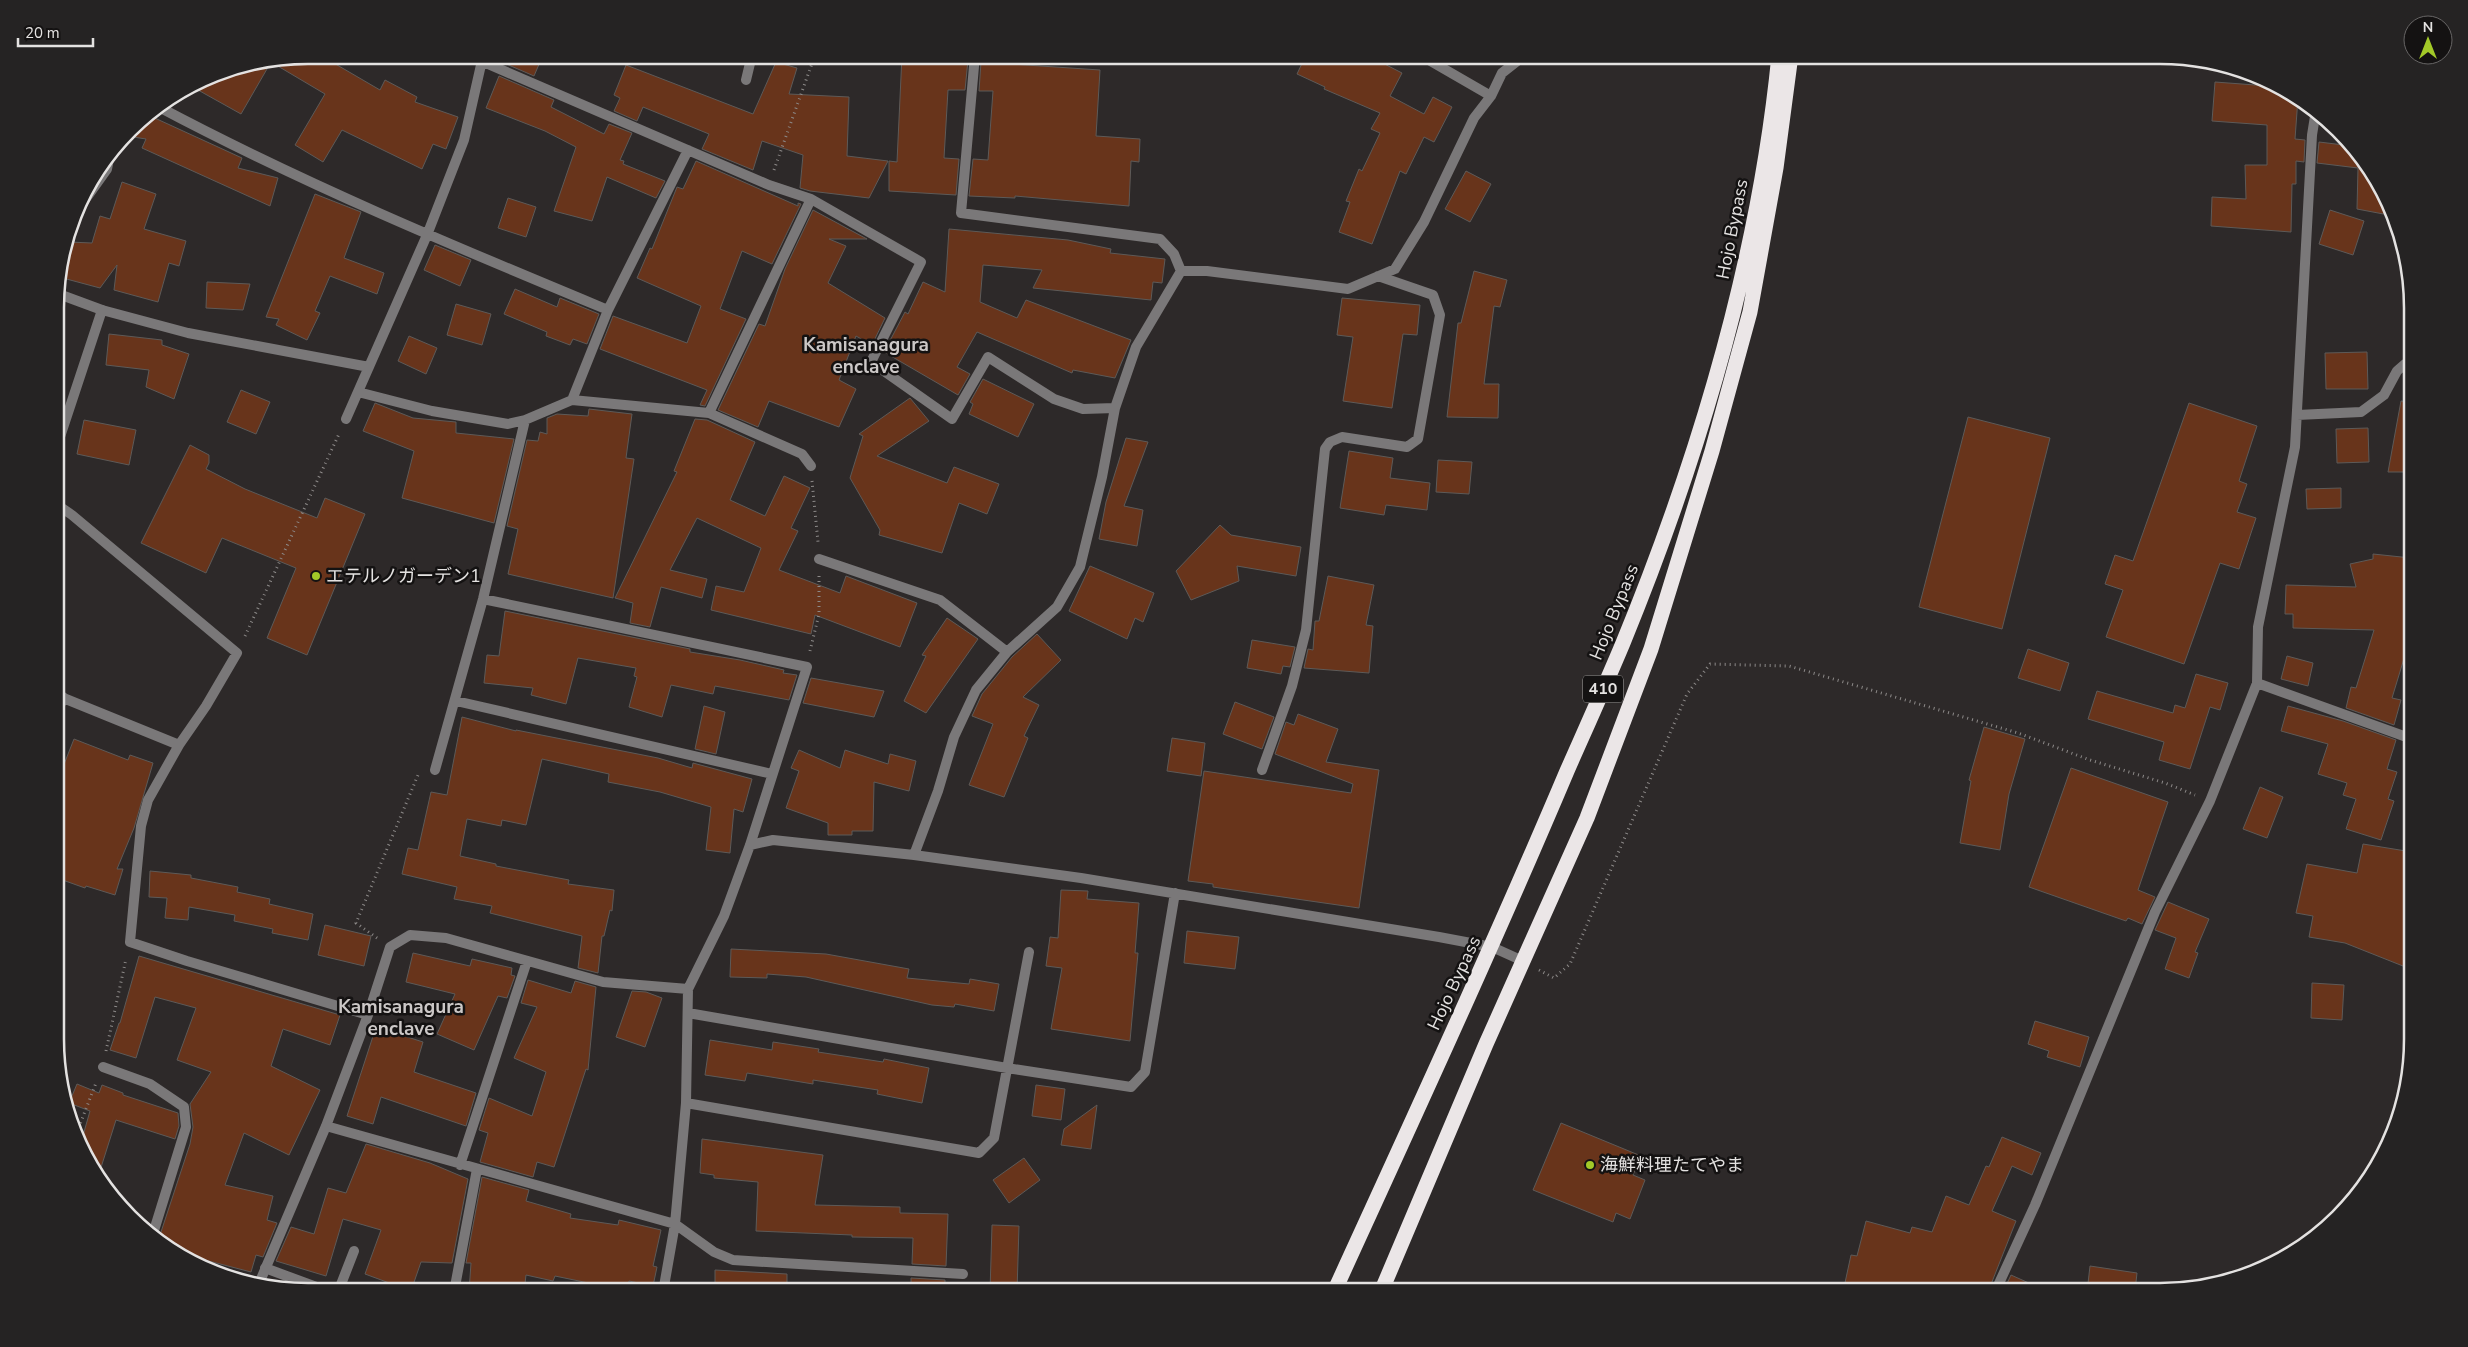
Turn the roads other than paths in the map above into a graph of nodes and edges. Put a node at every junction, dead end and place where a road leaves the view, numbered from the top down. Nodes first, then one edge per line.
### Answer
1 (481, 64) edge
2 (495, 64) edge
3 (750, 64) edge
4 (974, 64) edge
5 (1436, 64) edge
6 (1514, 64) edge
7 (1778, 64) edge
8 (1790, 64) edge
9 (746, 80) dead end
10 (1491, 96) junction
11 (166, 109) edge
12 (2315, 119) edge
13 (688, 150) junction
14 (108, 167) edge
15 (100, 180) edge
16 (811, 200) junction
17 (427, 235) junction
18 (1181, 271) junction
19 (1378, 276) junction
20 (64, 296) edge
21 (102, 310) junction
22 (608, 310) junction
23 (2404, 365) edge
24 (369, 367) junction
25 (358, 392) junction
26 (572, 400) junction
27 (1115, 408) junction
28 (709, 413) junction
29 (2297, 416) junction
30 (346, 419) road end
31 (524, 420) junction
32 (64, 424) edge
33 (811, 466) dead end
34 (64, 509) edge
35 (819, 559) dead end
36 (483, 599) junction
37 (1007, 652) junction
38 (2257, 683) junction
39 (64, 698) edge
40 (456, 701) junction
41 (2404, 735) edge
42 (179, 745) junction
43 (435, 770) road end
44 (1262, 770) dead end
45 (772, 774) junction
46 (750, 845) junction
47 (914, 855) junction
48 (1175, 893) junction
49 (1492, 947) junction
50 (1029, 952) dead end
51 (527, 961) junction
52 (1524, 961) junction
53 (688, 989) junction
54 (688, 1013) junction
55 (368, 1015) junction
56 (103, 1067) road end
57 (1006, 1068) junction
58 (686, 1103) junction
59 (326, 1126) junction
60 (460, 1165) junction
61 (477, 1169) junction
62 (675, 1224) junction
63 (154, 1229) edge
64 (354, 1251) dead end
65 (265, 1268) junction
66 (963, 1274) dead end
67 (261, 1279) edge
68 (306, 1283) edge
69 (342, 1283) edge
70 (456, 1283) edge
71 (665, 1283) edge
72 (1338, 1283) edge
73 (1385, 1283) edge
74 (1999, 1283) edge

1 - 17 street
2 - 13 street
3 - 9 street
4 - 18 street
5 - 10 street
6 - 10 street
7 - 49 highway, Hojo Bypass / 410
8 - 52 highway, Hojo Bypass / 410
10 - 19 street
11 - 17 street
12 - 29 street
13 - 16 street
13 - 22 street
14 - 15 street
16 - 27 street
16 - 28 street
17 - 22 street
17 - 24 street
18 - 19 street
18 - 27 street
19 - 44 street
20 - 21 street
21 - 24 street
21 - 32 street
22 - 26 street
23 - 29 street
24 - 25 street
25 - 30 street
25 - 31 street
26 - 28 street
26 - 31 street
27 - 37 street
28 - 33 street
29 - 38 street
31 - 36 street
34 - 42 street
35 - 37 street
36 - 40 street
36 - 45 street
37 - 47 street
38 - 41 street
38 - 74 street
39 - 42 street
40 - 43 street
40 - 45 street
42 - 55 street
45 - 46 street
46 - 47 street
46 - 53 street
47 - 48 street
48 - 49 street
48 - 57 street
49 - 52 street
49 - 72 highway, Hojo Bypass / 410
50 - 57 street
51 - 53 street
51 - 55 street
51 - 60 street
52 - 73 highway, Hojo Bypass / 410
53 - 54 street
54 - 57 street
54 - 58 street
55 - 59 street
56 - 63 street
57 - 58 street
58 - 62 street
59 - 60 street
59 - 65 street
60 - 61 street
61 - 62 street
61 - 70 street
62 - 66 street
62 - 71 street
64 - 69 street
65 - 67 street
65 - 68 street

